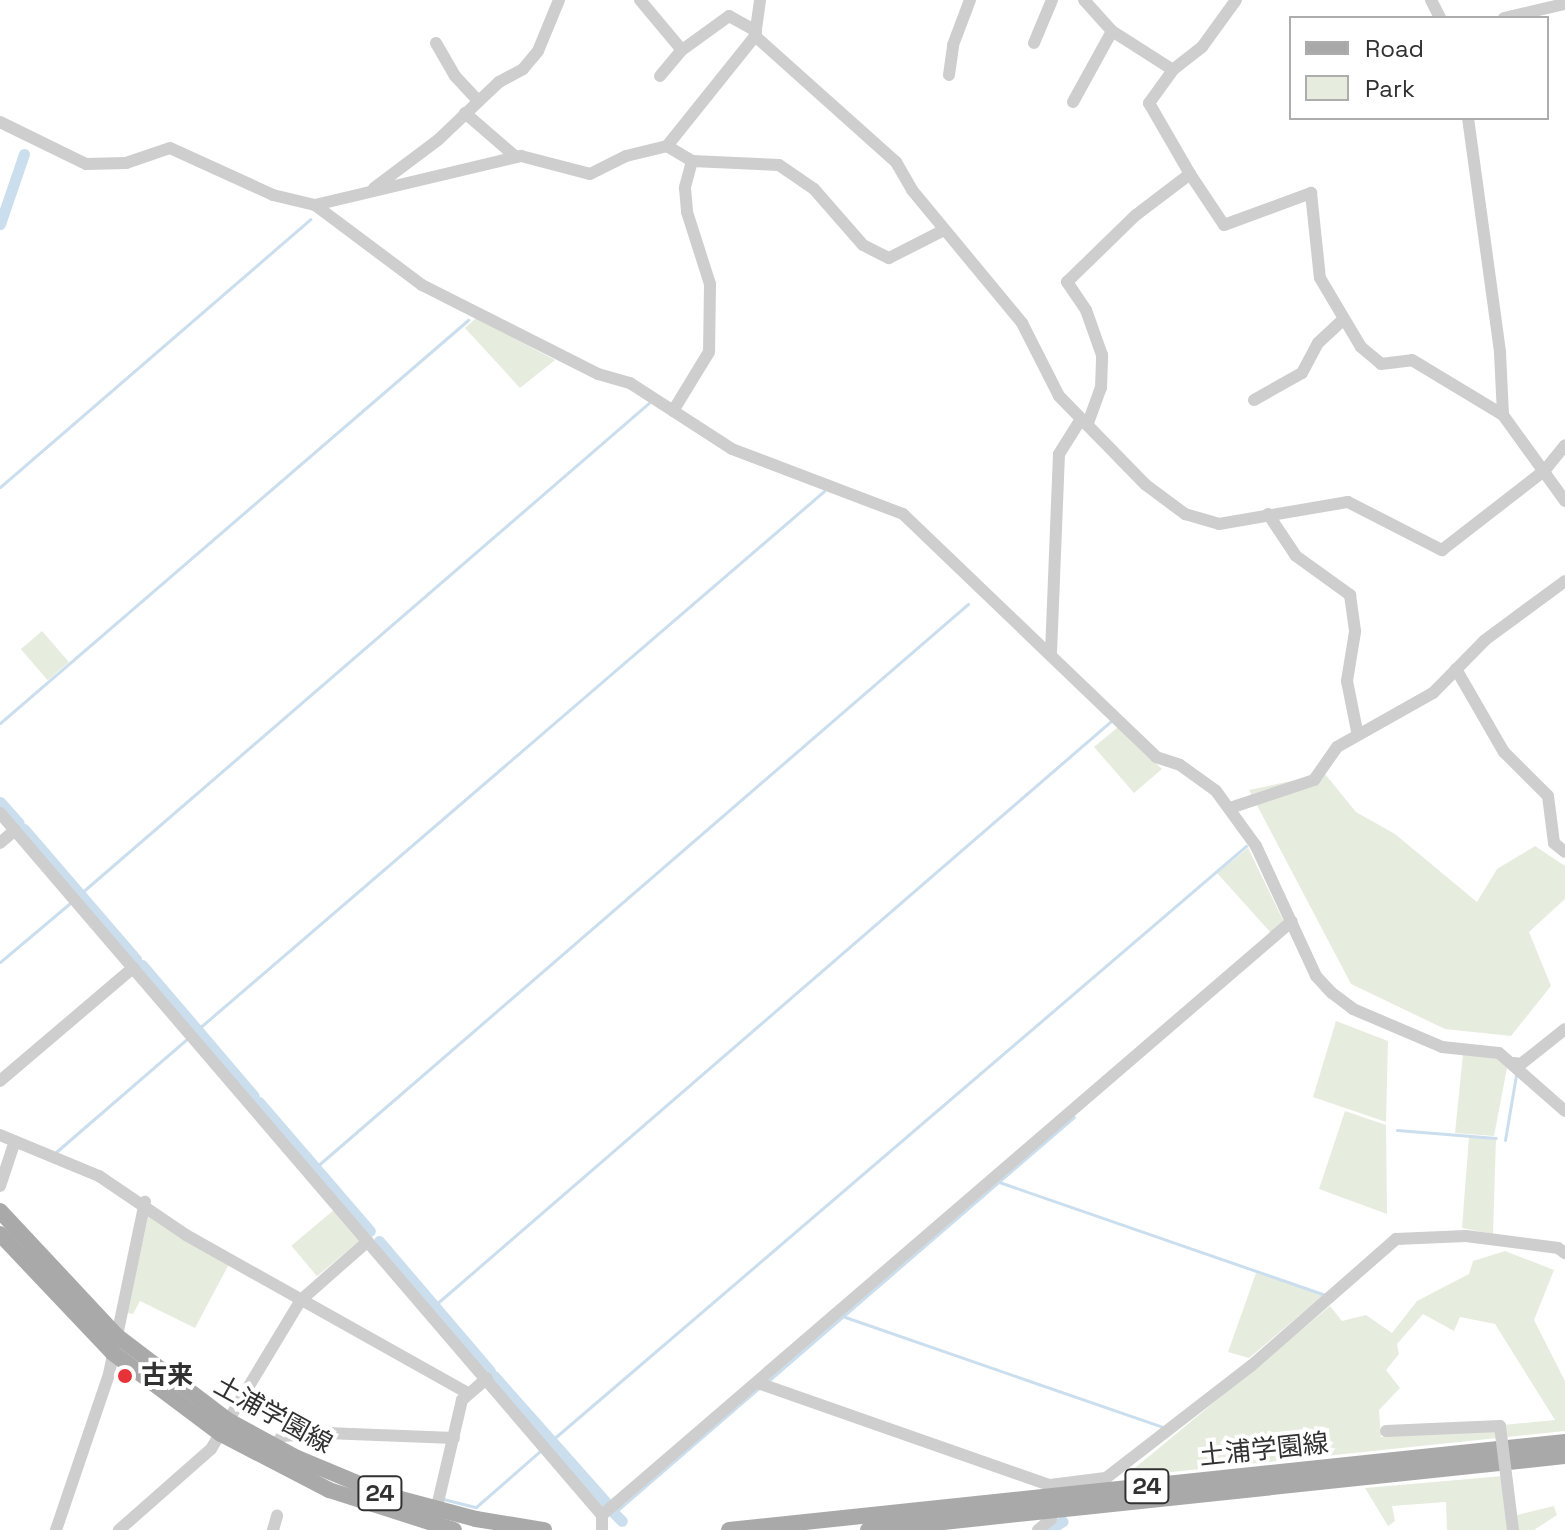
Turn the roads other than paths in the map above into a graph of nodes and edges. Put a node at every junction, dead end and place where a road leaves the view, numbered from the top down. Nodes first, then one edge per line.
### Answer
1 (559, 0) edge
2 (640, 0) edge
3 (760, 0) edge
4 (970, 0) edge
5 (1052, 0) edge
6 (1084, 0) edge
7 (1236, 0) edge
8 (1101, 4) edge
9 (1564, 4) edge
10 (1513, 16) edge
11 (1112, 31) junction
12 (755, 34) junction
13 (436, 43) dead end
14 (1034, 43) dead end
15 (682, 50) junction
16 (1173, 70) junction
17 (949, 75) dead end
18 (660, 76) dead end
19 (478, 101) junction
20 (1073, 102) dead end
21 (465, 113) junction
22 (1468, 120) edge
23 (0, 122) edge
24 (667, 146) junction
25 (516, 157) junction
26 (692, 161) junction
27 (1190, 174) junction
28 (369, 192) junction
29 (315, 205) junction
30 (944, 230) junction
31 (1342, 321) junction
32 (1254, 400) dead end
33 (673, 411) junction
34 (1503, 415) junction
35 (1084, 421) junction
36 (1565, 445) edge
37 (1545, 470) junction
38 (1565, 501) edge
39 (1268, 514) junction
40 (1565, 581) edge
41 (1051, 653) junction
42 (1456, 669) junction
43 (1357, 731) junction
44 (1230, 808) junction
45 (0, 813) edge
46 (15, 830) junction
47 (0, 843) edge
48 (1565, 852) edge
49 (1292, 921) junction
50 (133, 968) junction
51 (1565, 1029) edge
52 (1514, 1063) junction
53 (0, 1081) edge
54 (1565, 1111) edge
55 (0, 1135) edge
56 (15, 1141) junction
57 (0, 1186) edge
58 (145, 1202) junction
59 (0, 1211) edge
60 (0, 1234) edge
61 (368, 1241) junction
62 (1565, 1253) edge
63 (301, 1300) junction
64 (115, 1345) junction
65 (487, 1378) junction
66 (762, 1384) junction
67 (468, 1393) junction
68 (225, 1428) junction
69 (1386, 1431) dead end
70 (454, 1438) junction
71 (1565, 1442) edge
72 (274, 1447) junction
73 (1565, 1456) edge
74 (1105, 1491) junction
75 (1052, 1497) junction
76 (602, 1515) junction
77 (277, 1516) dead end
78 (433, 1522) edge
79 (56, 1530) edge
80 (119, 1530) edge
81 (273, 1530) edge
82 (454, 1530) edge
83 (544, 1530) edge
84 (602, 1530) edge
85 (729, 1530) edge
86 (868, 1530) edge
87 (1038, 1530) edge
88 (1513, 1530) edge

1 - 19 street
2 - 15 street
3 - 12 street
4 - 17 street
5 - 14 street
6 - 8 street
7 - 16 street
8 - 11 street
9 - 10 street
11 - 16 street
11 - 20 street
12 - 15 street
12 - 24 street
12 - 30 street
13 - 19 street
15 - 18 street
16 - 27 street
19 - 21 street
21 - 25 street
21 - 28 street
22 - 34 street
23 - 29 street
24 - 25 street
24 - 26 street
25 - 28 street
26 - 30 street
26 - 33 street
27 - 31 street
27 - 35 street
28 - 29 street
29 - 33 street
30 - 35 street
31 - 32 street
31 - 34 street
33 - 41 street
34 - 37 street
35 - 39 street
35 - 41 street
36 - 37 street
37 - 38 street
37 - 39 street
39 - 43 street
40 - 42 street
41 - 44 street
42 - 43 street
42 - 48 street
43 - 44 street
44 - 49 street
45 - 46 street
46 - 47 street
46 - 50 street
49 - 52 street
49 - 66 street
50 - 53 street
50 - 61 street
51 - 52 street
52 - 54 street
55 - 56 street
56 - 57 street
56 - 58 street
58 - 63 street
58 - 64 street
59 - 64 main road, 土浦学園線 / 24
60 - 64 main road, 土浦学園線 / 24
61 - 63 street
61 - 65 street
62 - 74 street
63 - 67 street
63 - 68 street
64 - 68 main road, 土浦学園線 / 24
64 - 79 street
65 - 67 street
65 - 76 street
66 - 75 street
66 - 76 street
67 - 70 street
68 - 72 main road, 土浦学園線 / 24
68 - 78 main road, 土浦学園線 / 24
68 - 80 street
69 - 88 street, bridge
70 - 72 street
70 - 78 street
71 - 74 main road, 土浦学園線 / 24
72 - 78 main road, 土浦学園線 / 24
73 - 74 main road, 土浦学園線 / 24
74 - 75 main road, 土浦学園線 / 24
74 - 75 street
75 - 85 main road, 土浦学園線 / 24
75 - 86 main road, 土浦学園線 / 24
75 - 87 street
76 - 84 street
77 - 81 street
78 - 82 main road, 土浦学園線 / 24
78 - 83 main road, 土浦学園線 / 24

